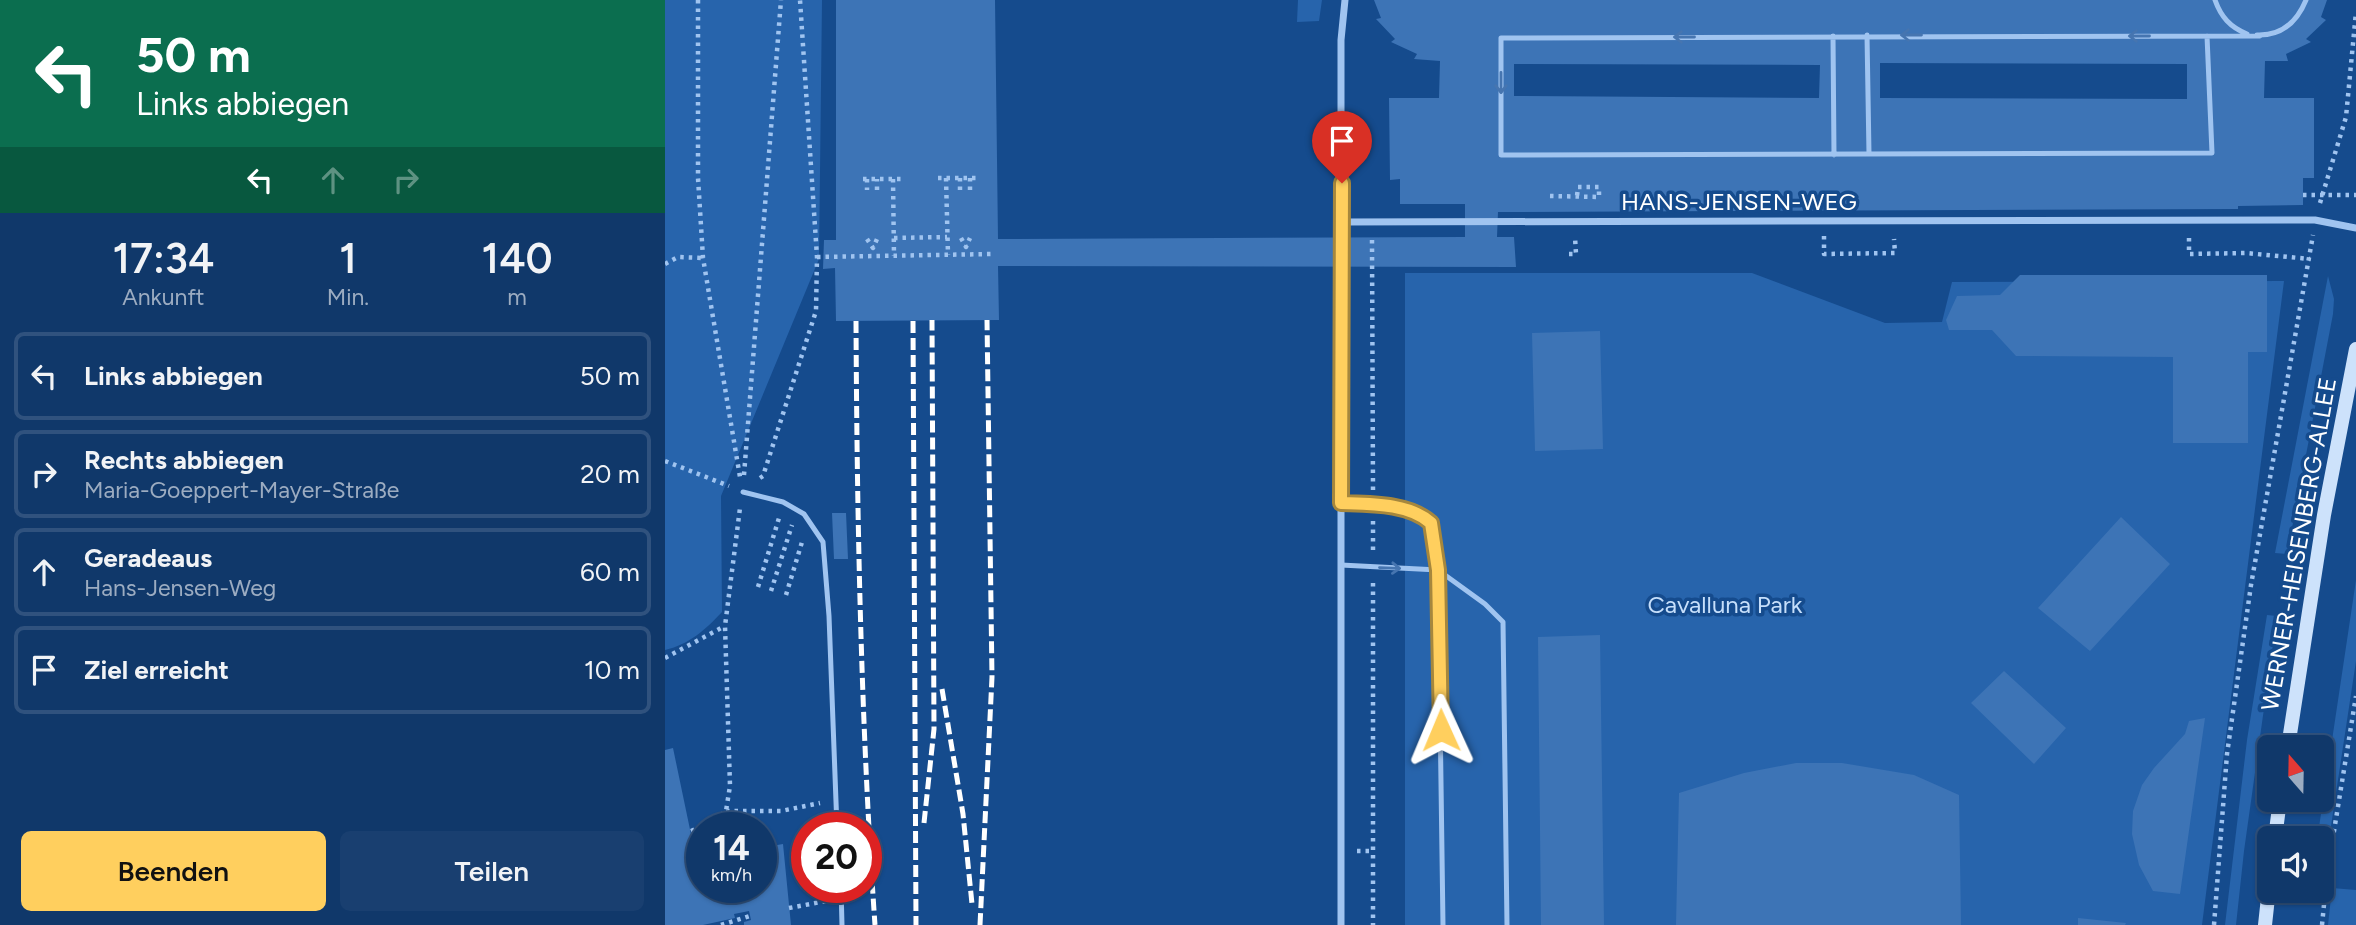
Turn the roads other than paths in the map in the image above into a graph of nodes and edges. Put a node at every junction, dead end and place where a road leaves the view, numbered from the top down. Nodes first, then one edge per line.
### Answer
1 (1345, 0) edge
2 (2215, 0) edge
3 (2306, 0) edge
4 (1867, 35) junction
5 (1833, 36) junction
6 (2207, 36) junction
7 (2260, 36) junction
8 (1869, 154) junction
9 (1834, 155) junction
10 (1343, 222) junction
11 (2356, 228) edge
12 (2356, 349) edge
13 (743, 492) road end
14 (1341, 503) junction
15 (1341, 565) junction
16 (1438, 570) junction
17 (2290, 735) edge
18 (836, 812) edge
19 (841, 903) edge
20 (2267, 903) edge
21 (842, 925) edge
22 (1341, 925) edge
23 (1443, 925) edge
24 (1507, 925) edge
25 (2265, 925) edge

1 - 10 street
2 - 7 lane
3 - 7 lane
4 - 5 lane
6 -> 4 lane
4 - 8 lane
5 - 9 lane
5 -> 9 lane
6 - 7 lane
6 - 8 lane
8 - 9 lane
10 - 11 street, HANS-JENSEN-WEG
10 - 14 street
12 - 17 street, WERNER-HEISENBERG-ALLEE
13 - 18 lane
14 - 15 street
14 - 16 lane
15 -> 16 lane
15 - 22 street
16 - 23 lane
16 - 24 lane
19 - 21 lane
20 - 25 street

